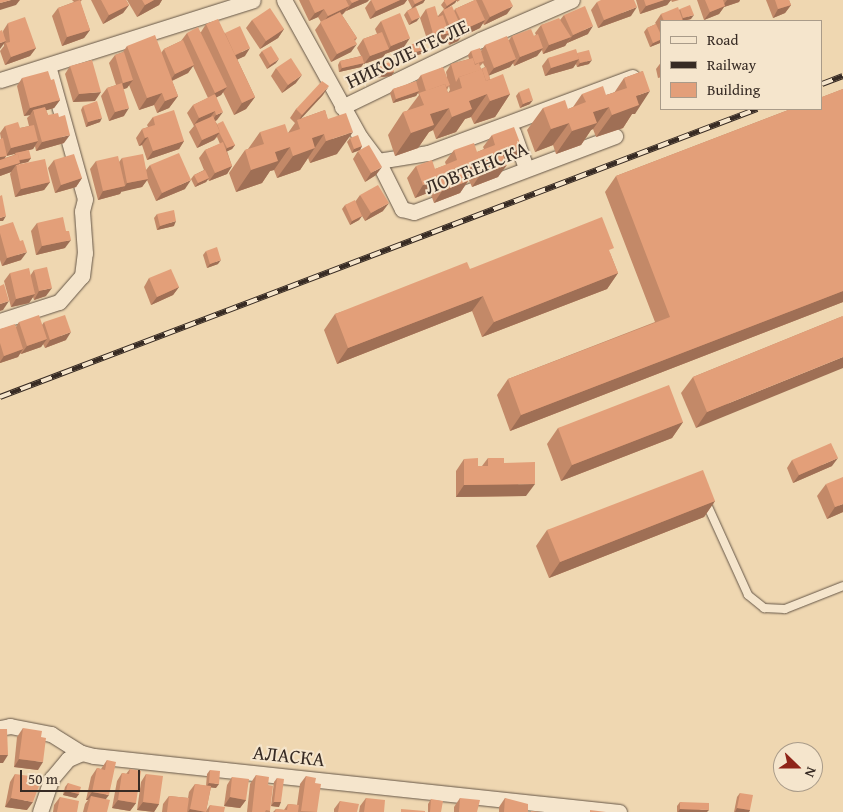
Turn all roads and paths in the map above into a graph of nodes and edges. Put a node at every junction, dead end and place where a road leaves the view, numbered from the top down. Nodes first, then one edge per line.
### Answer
1 (254, 0) edge
2 (284, 0) edge
3 (572, 0) edge
4 (227, 4) edge
5 (48, 66) junction
6 (632, 77) edge
7 (0, 80) edge
8 (342, 107) junction
9 (510, 121) junction
10 (615, 136) edge
11 (378, 161) junction
12 (526, 168) junction
13 (0, 321) edge
14 (702, 493) edge
15 (843, 586) edge
16 (0, 728) edge
17 (82, 753) junction
18 (491, 805) edge
19 (40, 812) edge
20 (619, 812) edge

1 - 4 street
2 - 8 street, ЛОВЋЕНСКА
3 - 8 street, НИКОЛЕ ТЕСЛЕ
4 - 5 street
5 - 7 street
5 - 13 street
6 - 9 street, ЛОВЋЕНСКА
8 - 11 street, ЛОВЋЕНСКА
9 - 11 street, ЛОВЋЕНСКА
9 - 12 street
10 - 12 street, ЛОВЋЕНСКА
11 - 12 street, ЛОВЋЕНСКА
14 - 15 lane
16 - 17 street, АЛАСКА
17 - 18 street, АЛАСКА
17 - 19 street
18 - 20 street, АЛАСКА

